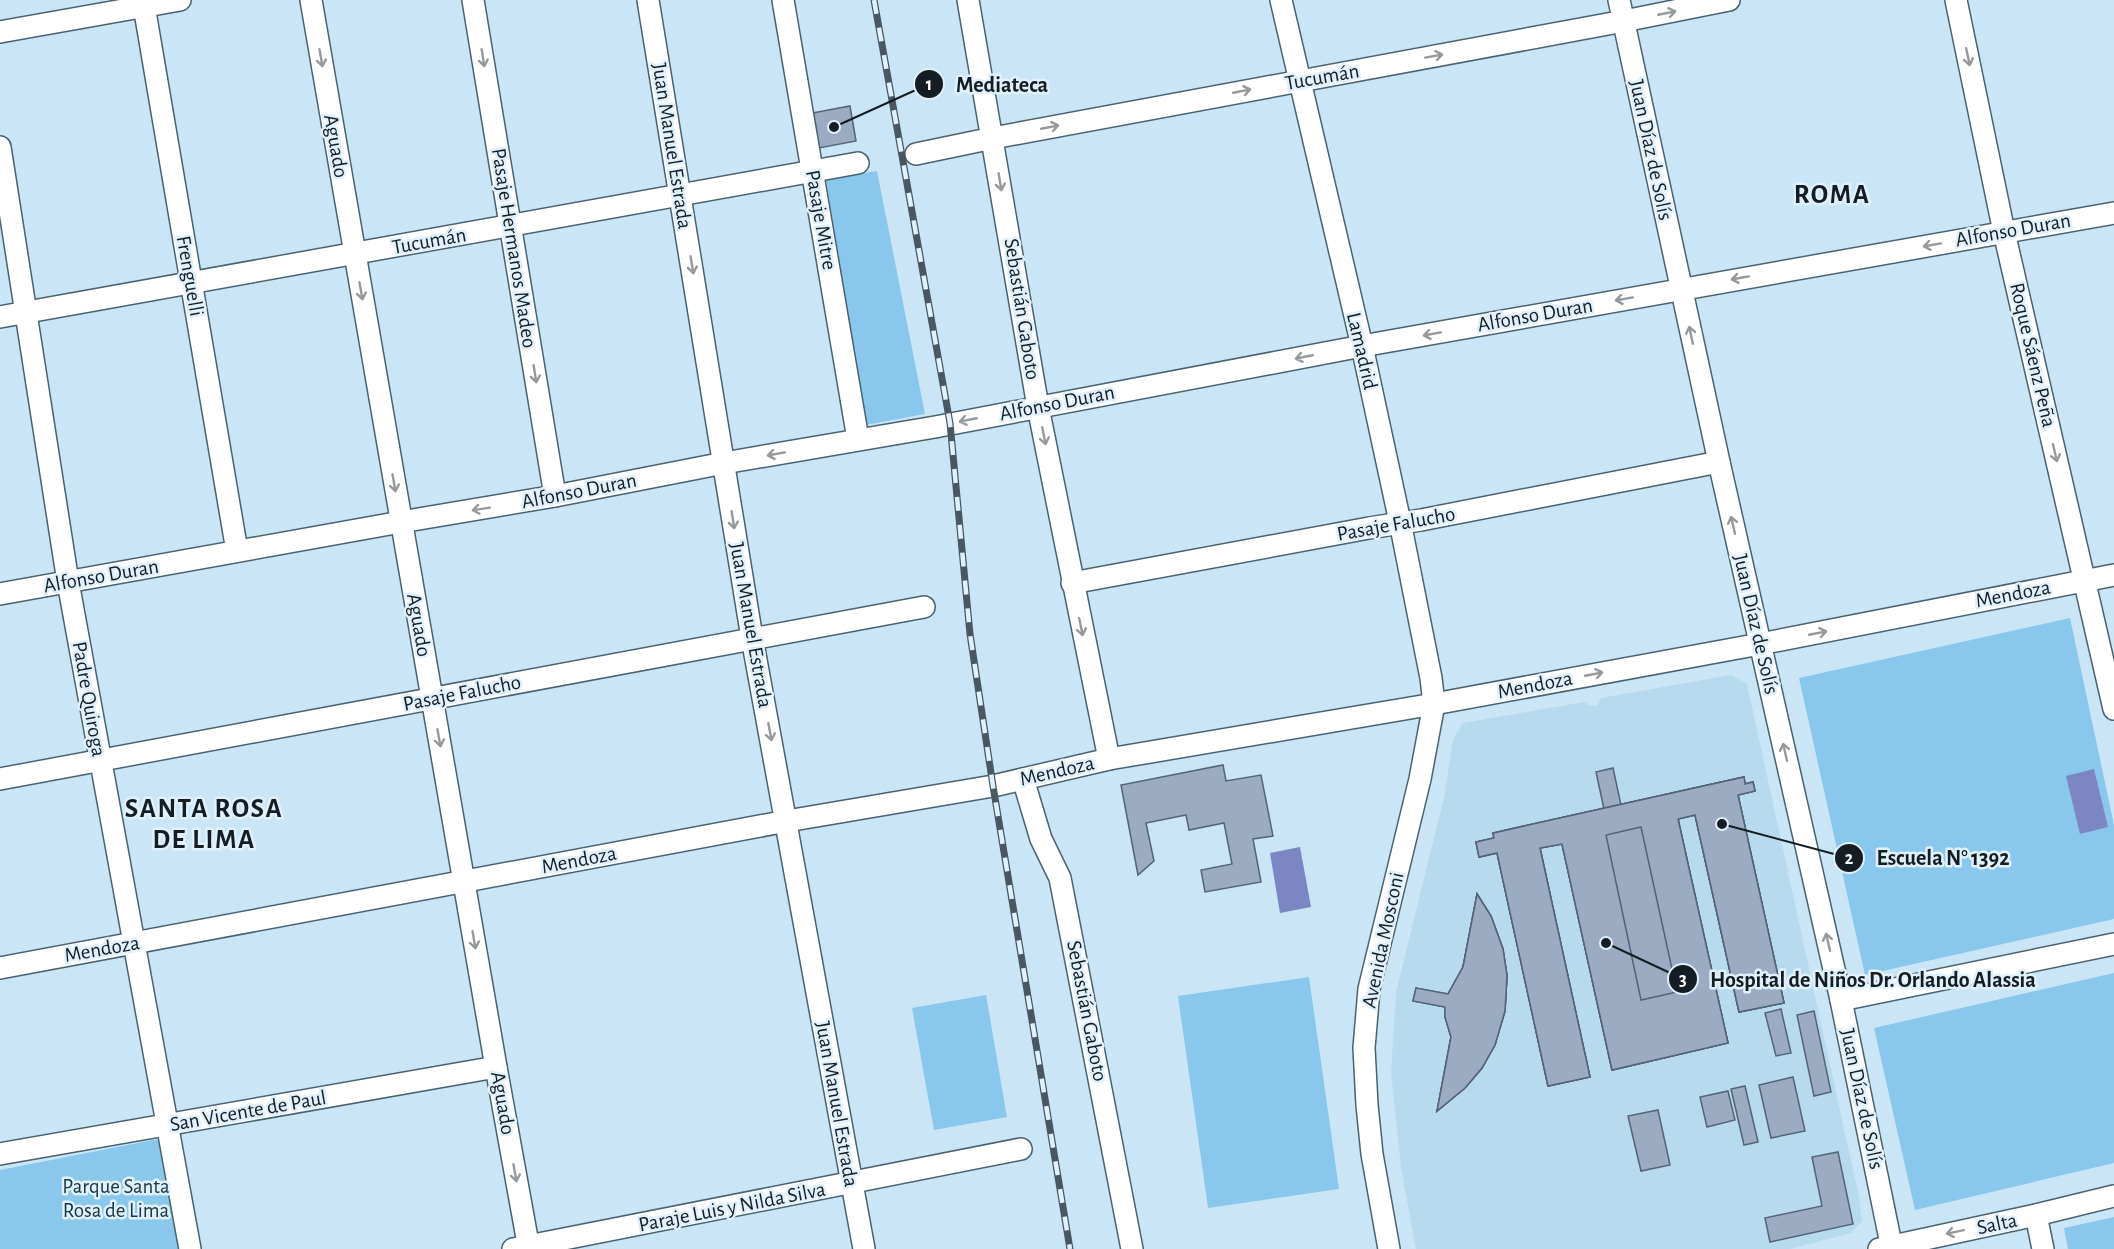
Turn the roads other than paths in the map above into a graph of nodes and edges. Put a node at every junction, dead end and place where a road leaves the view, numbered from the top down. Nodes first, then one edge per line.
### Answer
1 (180, 0) edge
2 (311, 0) edge
3 (473, 0) edge
4 (648, 0) edge
5 (783, 0) edge
6 (968, 0) edge
7 (1281, 0) edge
8 (1619, 0) edge
9 (1730, 0) edge
10 (1956, 0) edge
11 (143, 3) edge
12 (1624, 21) junction
13 (0, 32) edge
14 (1300, 81) junction
15 (993, 138) junction
16 (0, 147) edge
17 (915, 154) dead end
18 (858, 164) dead end
19 (812, 171) junction
20 (680, 194) junction
21 (2114, 213) edge
22 (511, 227) junction
23 (2004, 232) junction
24 (355, 255) junction
25 (191, 282) junction
26 (1681, 289) junction
27 (26, 313) junction
28 (0, 317) edge
29 (1362, 346) junction
30 (1038, 407) junction
31 (858, 439) junction
32 (1719, 462) junction
33 (724, 463) junction
34 (555, 496) junction
35 (401, 522) junction
36 (1400, 522) junction
37 (237, 551) junction
38 (2114, 574) edge
39 (2085, 580) junction
40 (68, 582) junction
41 (1072, 583) junction
42 (0, 594) edge
43 (924, 607) dead end
44 (752, 638) junction
45 (1760, 644) junction
46 (431, 698) junction
47 (1434, 704) junction
48 (2114, 709) edge
49 (1109, 759) junction
50 (100, 760) junction
51 (0, 779) edge
52 (1023, 779) junction
53 (787, 821) junction
54 (465, 882) junction
55 (134, 943) junction
56 (2114, 944) edge
57 (0, 968) edge
58 (1841, 1000) junction
59 (496, 1067) junction
60 (168, 1125) junction
61 (1021, 1149) dead end
62 (0, 1155) edge
63 (851, 1184) junction
64 (2114, 1196) edge
65 (2036, 1215) junction
66 (524, 1248) edge
67 (1887, 1248) edge
68 (190, 1249) edge
69 (864, 1249) edge
70 (1132, 1249) edge
71 (1389, 1249) edge
72 (2043, 1249) edge

1 - 11 street
2 -> 24 street, Aguado
3 -> 22 street, Pasaje Hermanos Madeo
4 - 20 street, Juan Manuel Estrada
5 - 19 street, Pasaje Mitre
6 - 15 street, Sebastián Gaboto
7 - 14 street, Lamadrid
8 - 12 street, Juan Díaz de Solís
12 -> 9 street, Tucumán
10 -> 23 street, Roque Sáenz Peña
11 - 13 street
11 - 25 street, Frenguelli
14 -> 12 street, Tucumán
12 - 26 street, Juan Díaz de Solís
15 -> 14 street, Tucumán
14 - 29 street, Lamadrid
15 - 17 street, Tucumán
15 -> 30 street, Sebastián Gaboto
16 - 27 street, Padre Quiroga
18 - 19 street, Tucumán
19 - 20 street, Tucumán
19 - 31 street, Pasaje Mitre
20 - 22 street, Tucumán
20 -> 33 street, Juan Manuel Estrada
21 - 23 street, Alfonso Duran
22 - 24 street, Tucumán
22 -> 34 street, Pasaje Hermanos Madeo
23 -> 26 street, Alfonso Duran
23 -> 39 street, Roque Sáenz Peña
24 - 25 street, Tucumán
24 -> 35 street, Aguado
25 - 27 street, Tucumán
25 - 37 street, Frenguelli
26 -> 29 street, Alfonso Duran
32 -> 26 street, Juan Díaz de Solís
27 - 28 street, Tucumán
27 - 40 street, Padre Quiroga
29 -> 30 street, Alfonso Duran
29 - 36 street, Lamadrid
30 -> 31 street, Alfonso Duran
30 -> 41 street, Sebastián Gaboto
31 -> 33 street, Alfonso Duran
32 - 36 street, Pasaje Falucho
45 -> 32 street, Juan Díaz de Solís
33 - 34 street, Alfonso Duran
33 -> 44 street, Juan Manuel Estrada
34 -> 35 street, Alfonso Duran
35 - 37 street, Alfonso Duran
35 - 46 street, Aguado
36 - 41 street, Pasaje Falucho
36 - 47 street, Lamadrid
37 - 40 street, Alfonso Duran
38 - 39 street, Mendoza
45 -> 39 street, Mendoza
39 - 48 street, Roque Sáenz Peña
40 - 42 street, Alfonso Duran
40 - 50 street, Padre Quiroga
41 -> 49 street, Sebastián Gaboto
43 - 44 street, Pasaje Falucho
44 - 46 street, Pasaje Falucho
44 -> 53 street, Juan Manuel Estrada
47 -> 45 street, Mendoza
58 -> 45 street, Juan Díaz de Solís
46 - 50 street, Pasaje Falucho
46 -> 54 street, Aguado
47 - 49 street, Mendoza
47 - 71 street, Avenida Mosconi
49 - 52 street, Mendoza
50 - 51 street, Pasaje Falucho
50 - 55 street, Padre Quiroga
52 - 53 street, Mendoza
52 - 70 street, Sebastián Gaboto
53 - 54 street, Mendoza
53 - 63 street, Juan Manuel Estrada
54 - 55 street, Mendoza
54 -> 59 street, Aguado
55 - 57 street, Mendoza
55 - 60 street, Padre Quiroga
56 - 58 street
58 - 67 street, Juan Díaz de Solís
59 - 60 street, San Vicente de Paul
59 -> 66 street, Aguado
60 - 62 street, San Vicente de Paul
60 - 68 street, Padre Quiroga
61 - 63 street, Paraje Luis y Nilda Silva
63 - 66 street, Paraje Luis y Nilda Silva
63 - 69 street, Juan Manuel Estrada
64 - 65 street, Salta
65 -> 67 street, Salta
65 - 72 street

